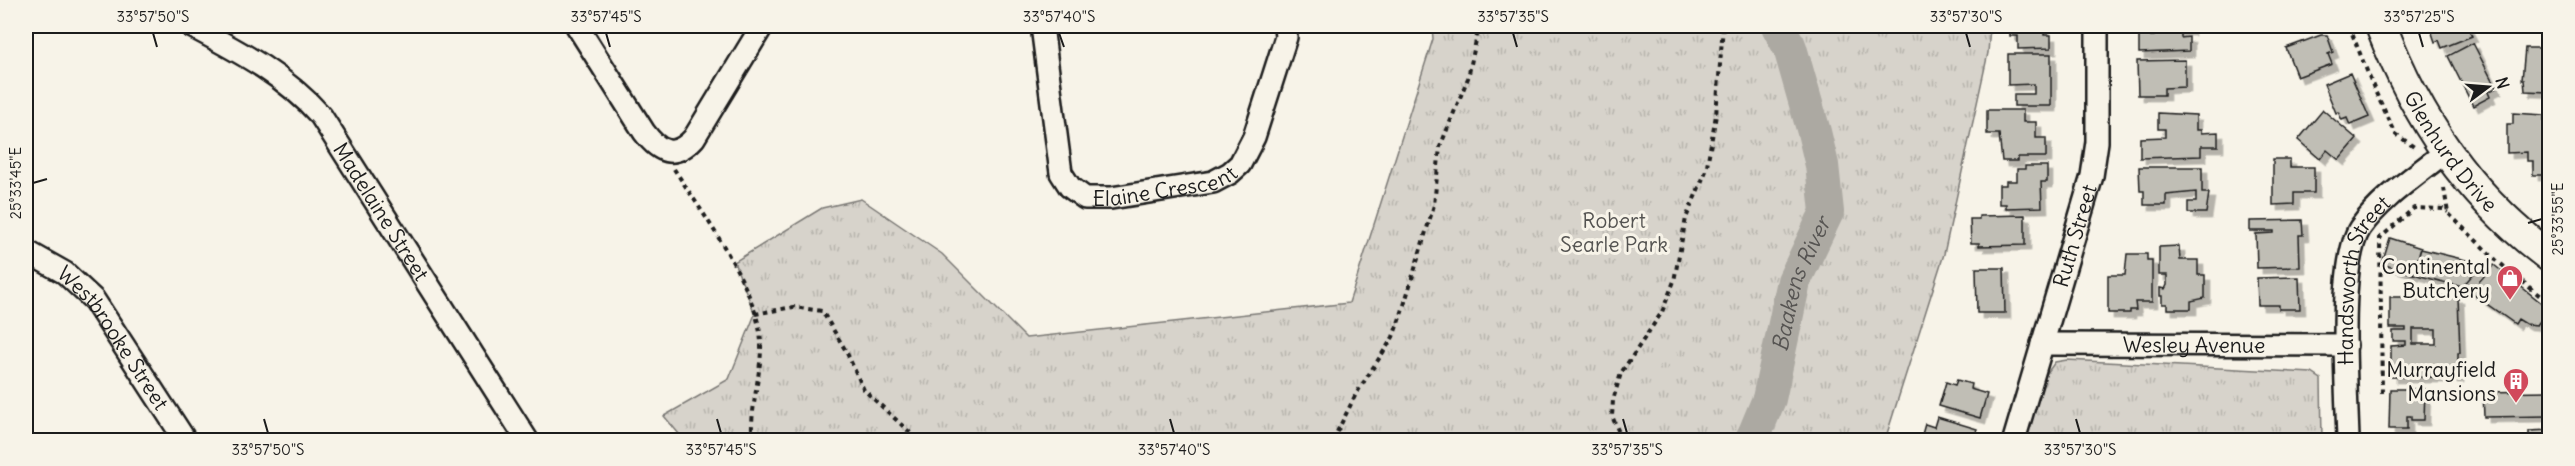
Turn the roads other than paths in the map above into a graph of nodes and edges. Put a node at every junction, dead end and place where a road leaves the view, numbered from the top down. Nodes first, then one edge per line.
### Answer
1 (191, 26) edge
2 (577, 26) edge
3 (762, 26) edge
4 (1042, 26) edge
5 (1285, 26) edge
6 (2097, 26) edge
7 (2381, 26) edge
8 (2445, 152) junction
9 (26, 251) edge
10 (2550, 257) edge
11 (2042, 344) junction
12 (2346, 345) junction
13 (185, 441) edge
14 (527, 441) edge
15 (2014, 441) edge
16 (2348, 441) edge

1 - 14 street, Madelaine Street
2 - 3 street
4 - 5 street, Elaine Crescent
6 - 11 street, Ruth Street
7 - 8 street, Glenhurd Drive
8 - 10 street, Glenhurd Drive
8 - 12 street, Handsworth Street
9 - 13 street, Westbrooke Street
11 - 12 street, Wesley Avenue
11 - 15 street, Ruth Street
12 - 16 street, Handsworth Street

